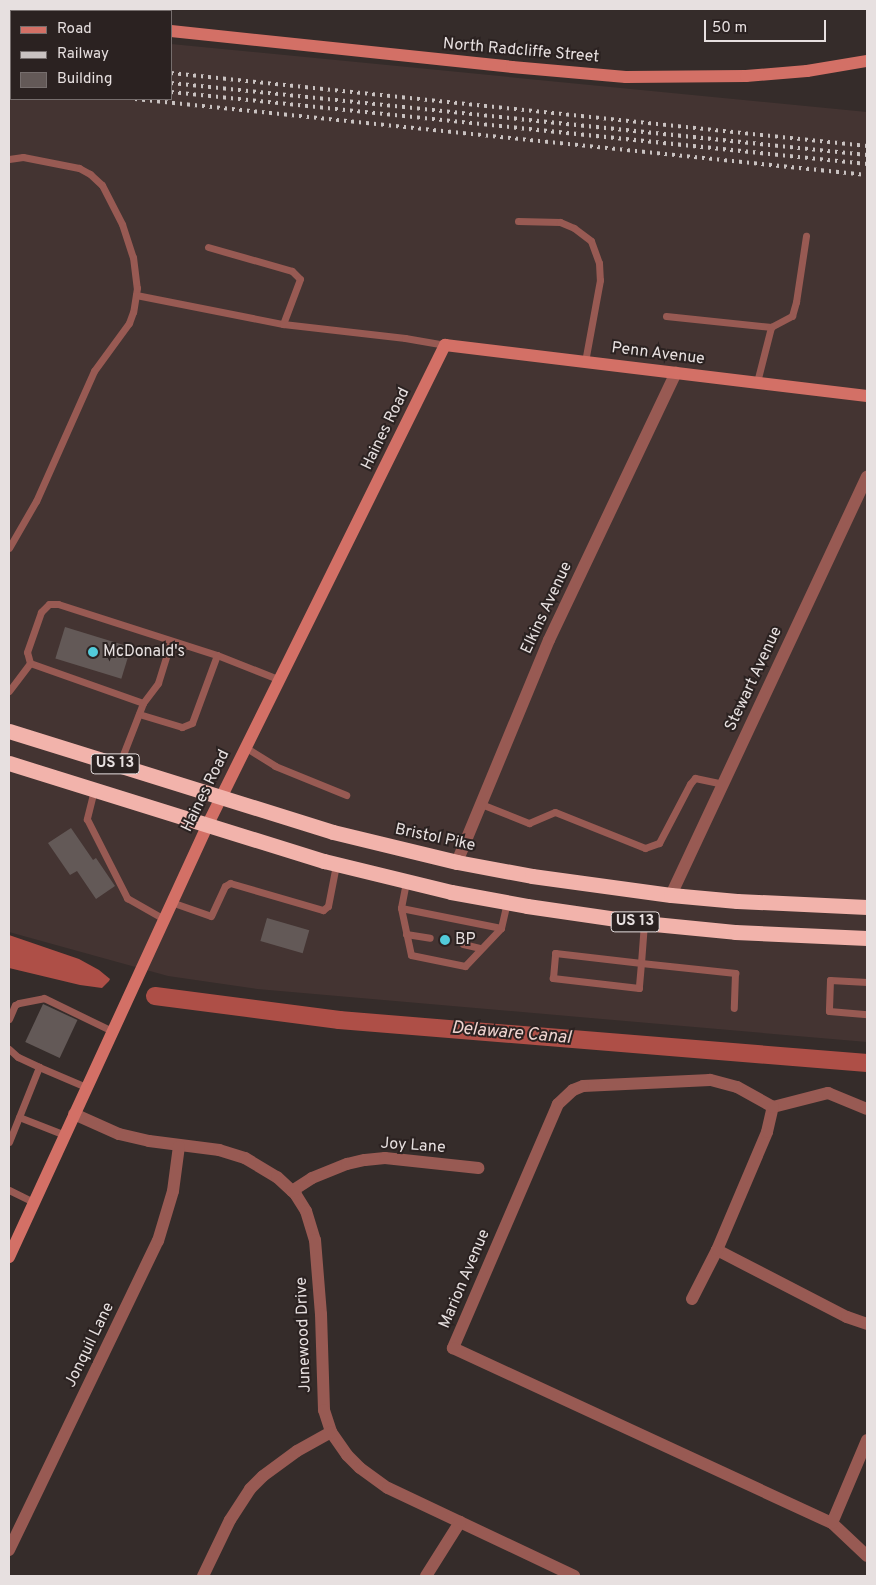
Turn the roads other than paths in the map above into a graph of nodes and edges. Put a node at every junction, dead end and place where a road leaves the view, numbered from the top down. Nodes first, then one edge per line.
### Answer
1 (172, 31) edge
2 (867, 61) edge
3 (9, 159) edge
4 (518, 221) dead end
5 (806, 236) dead end
6 (208, 246) dead end
7 (136, 295) junction
8 (666, 316) dead end
9 (283, 324) junction
10 (771, 327) junction
11 (445, 346) junction
12 (585, 362) junction
13 (676, 372) junction
14 (757, 382) junction
15 (867, 396) edge
16 (867, 476) edge
17 (9, 548) edge
18 (171, 640) junction
19 (216, 655) junction
20 (30, 664) junction
21 (278, 679) junction
22 (9, 691) edge
23 (143, 703) junction
24 (139, 714) junction
25 (9, 731) edge
26 (245, 747) junction
27 (9, 763) edge
28 (119, 766) junction
29 (723, 784) junction
30 (94, 790) junction
31 (346, 795) dead end
32 (220, 798) junction
33 (481, 804) junction
34 (207, 826) junction
35 (457, 862) junction
36 (336, 864) junction
37 (406, 882) junction
38 (671, 895) junction
39 (171, 902) junction
40 (507, 903) junction
41 (867, 907) edge
42 (401, 908) junction
43 (164, 919) junction
44 (644, 923) junction
45 (500, 928) junction
46 (406, 934) junction
47 (430, 938) dead end
48 (867, 938) edge
49 (463, 944) dead end
50 (481, 948) junction
51 (641, 963) junction
52 (867, 982) edge
53 (734, 1008) dead end
54 (867, 1014) edge
55 (9, 1019) edge
56 (112, 1031) junction
57 (9, 1049) edge
58 (40, 1067) junction
59 (86, 1087) junction
60 (773, 1107) junction
61 (867, 1109) edge
62 (74, 1114) junction
63 (19, 1117) junction
64 (65, 1135) junction
65 (9, 1142) edge
66 (178, 1146) junction
67 (478, 1168) dead end
68 (9, 1190) edge
69 (292, 1191) junction
70 (34, 1202) junction
71 (717, 1250) junction
72 (9, 1257) edge
73 (692, 1299) dead end
74 (867, 1324) edge
75 (331, 1432) junction
76 (867, 1440) edge
77 (460, 1522) junction
78 (832, 1524) junction
79 (9, 1550) edge
80 (867, 1556) edge
81 (203, 1576) edge
82 (426, 1576) edge
83 (574, 1576) edge

1 - 2 street, North Radcliffe Street
3 - 7 lane
4 - 12 lane
5 - 10 lane
6 - 9 lane
7 - 9 lane
7 - 17 lane
8 - 10 lane
9 - 11 lane
10 - 14 lane
11 - 12 street, Penn Avenue
11 - 21 street, Haines Road
12 - 13 street, Penn Avenue
13 - 14 street, Penn Avenue
13 - 33 street, Elkins Avenue
14 - 15 street, Penn Avenue
16 - 29 street, Stewart Avenue
18 - 19 lane
18 - 20 lane
18 - 23 lane
19 - 21 lane
19 - 24 lane
20 - 22 lane
20 - 23 lane
21 - 26 street, Haines Road
23 - 24 lane
24 - 28 lane
25 - 28 highway, Bristol Pike / US 13
26 - 31 lane
26 - 32 street, Haines Road
27 - 30 highway, US 13
28 - 32 highway, Bristol Pike / US 13
29 - 33 lane
29 - 38 street, Stewart Avenue
30 - 34 highway, US 13
30 - 43 lane
32 - 34 street, Haines Road
32 - 35 highway, Bristol Pike / US 13
33 - 35 street, Elkins Avenue
34 - 36 highway, US 13
34 - 39 street, Haines Road
35 - 38 highway, Bristol Pike / US 13
36 - 37 highway, US 13
36 - 39 lane
37 - 40 highway, US 13
37 - 42 lane
38 - 41 highway, Bristol Pike / US 13
39 - 43 street, Haines Road
40 - 44 highway, US 13
40 - 45 lane
42 - 45 lane
42 - 46 lane
43 - 56 street, Haines Road
44 - 48 highway, US 13
44 - 51 lane
45 - 50 lane
46 - 47 lane
46 - 50 lane
49 - 50 lane
51 - 51 lane
51 - 53 lane
52 - 54 lane
55 - 56 lane
56 - 59 street, Haines Road
57 - 58 lane
58 - 59 lane
58 - 63 lane
59 - 62 street, Haines Road
60 - 61 street
60 - 71 street
60 - 78 street, Marion Avenue
62 - 64 street, Haines Road
62 - 66 street, Junewood Drive
63 - 64 lane
63 - 65 lane
64 - 70 street, Haines Road
66 - 69 street, Junewood Drive
66 - 79 street, Jonquil Lane
67 - 69 street, Joy Lane
68 - 70 lane
69 - 75 street, Junewood Drive
70 - 72 street, Haines Road
71 - 73 street
71 - 74 street
75 - 77 street, Junewood Drive
75 - 81 street
76 - 78 street
77 - 82 street
77 - 83 street, Junewood Drive
78 - 80 street, Marion Avenue

